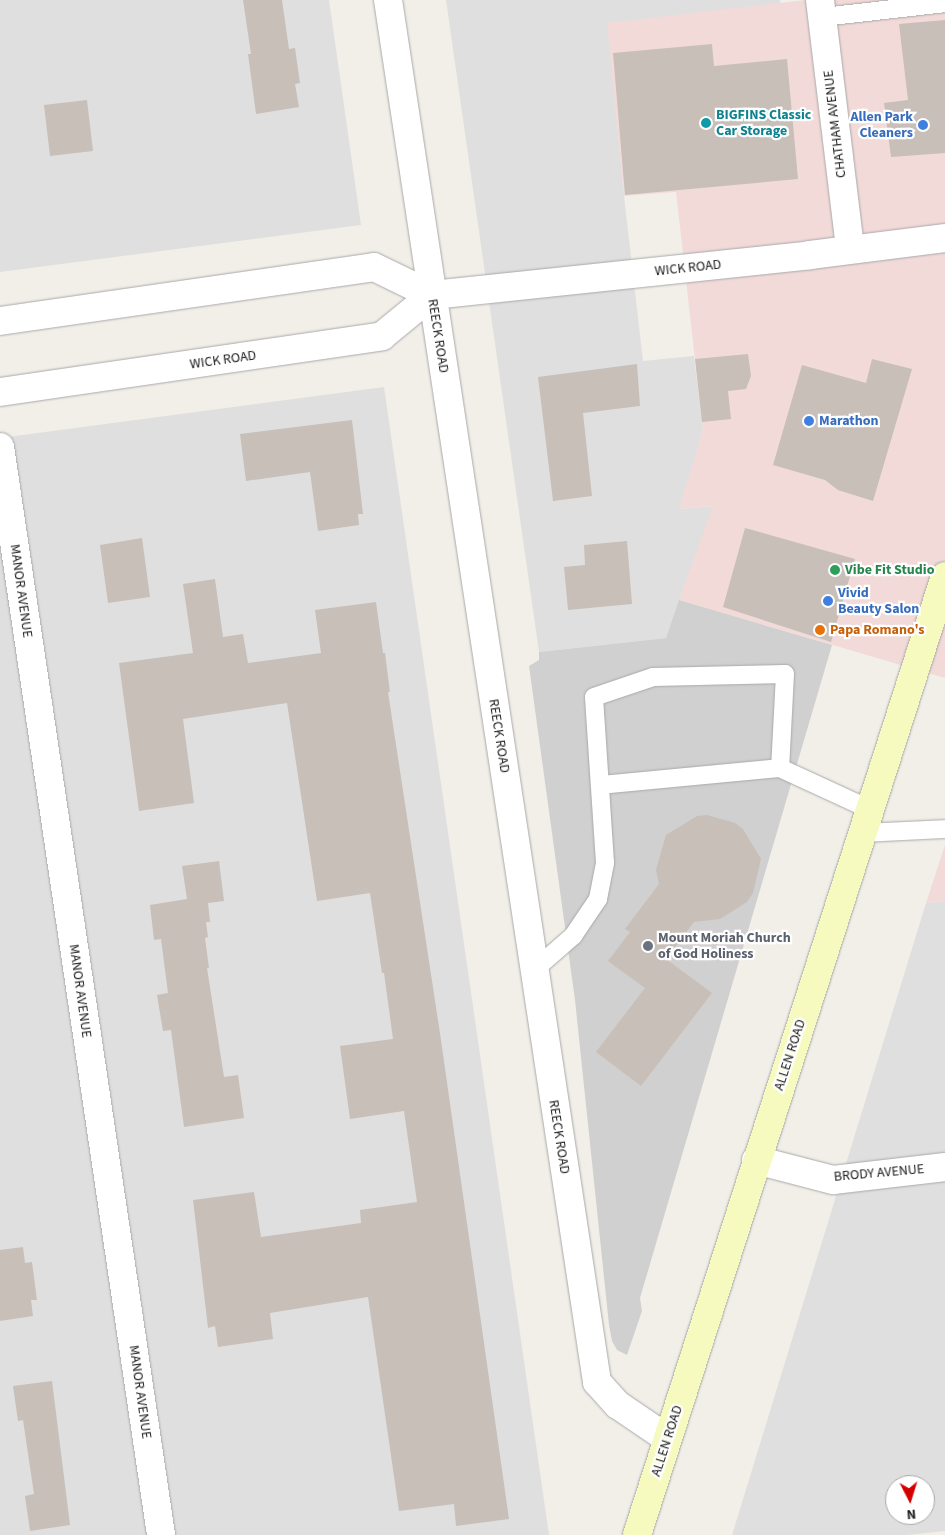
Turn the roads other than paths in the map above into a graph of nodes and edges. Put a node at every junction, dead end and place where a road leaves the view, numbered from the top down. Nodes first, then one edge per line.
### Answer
1 (388, 0) edge
2 (945, 3) edge
3 (822, 8) edge
4 (945, 238) edge
5 (850, 249) junction
6 (432, 295) junction
7 (0, 321) edge
8 (0, 392) edge
9 (0, 448) edge
10 (945, 576) edge
11 (780, 768) junction
12 (600, 785) junction
13 (865, 821) junction
14 (945, 829) edge
15 (534, 970) junction
16 (756, 1160) junction
17 (945, 1167) edge
18 (668, 1439) junction
19 (161, 1535) edge
20 (637, 1535) edge

1 - 6 street, REECK ROAD
2 - 3 lane
3 - 5 street, CHATHAM AVENUE
4 - 5 street, WICK ROAD
5 - 6 street, WICK ROAD
6 - 7 street
6 - 8 street, WICK ROAD
6 - 15 street, REECK ROAD
9 - 19 street, MANOR AVENUE
10 - 13 main road, ALLEN ROAD
11 - 12 lane
11 - 12 lane
11 - 13 lane
12 - 15 lane
13 - 14 lane
13 - 16 main road, ALLEN ROAD
15 - 18 street, REECK ROAD
16 - 17 street, BRODY AVENUE
16 - 18 main road, ALLEN ROAD
18 - 20 main road, ALLEN ROAD

